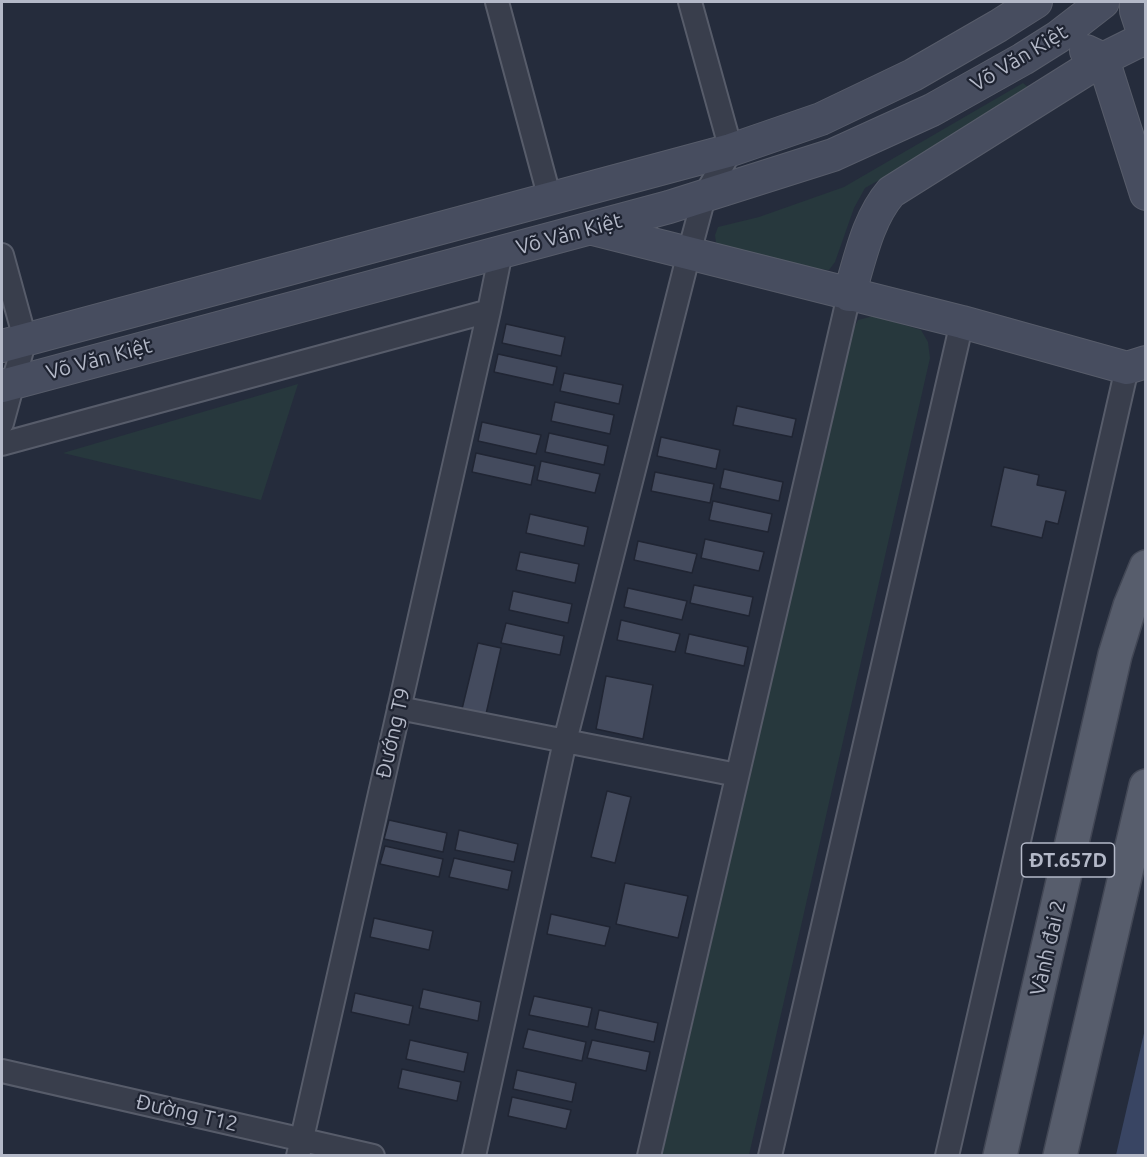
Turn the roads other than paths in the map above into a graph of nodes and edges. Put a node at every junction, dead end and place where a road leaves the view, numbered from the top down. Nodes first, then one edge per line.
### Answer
1 (497, 2) edge
2 (690, 2) edge
3 (1036, 2) edge
4 (1103, 2) edge
5 (1136, 2) edge
6 (1058, 37) junction
7 (1145, 40) edge
8 (1103, 59) junction
9 (731, 150) junction
10 (1146, 194) edge
11 (704, 196) junction
12 (550, 199) junction
13 (493, 215) junction
14 (589, 228) junction
15 (378, 245) junction
16 (501, 252) junction
17 (689, 253) junction
18 (2, 255) edge
19 (388, 282) junction
20 (849, 295) junction
21 (489, 311) junction
22 (962, 322) junction
23 (13, 343) edge
24 (1136, 365) edge
25 (7, 385) edge
26 (2, 423) edge
27 (2, 444) edge
28 (1146, 567) edge
29 (399, 708) junction
30 (566, 741) junction
31 (737, 775) junction
32 (1146, 786) edge
33 (2, 1071) edge
34 (300, 1147) edge
35 (373, 1155) edge
36 (474, 1155) edge
37 (649, 1155) edge
38 (770, 1155) edge
39 (948, 1155) edge
40 (1000, 1155) edge
41 (1060, 1155) edge

1 - 12 street
2 - 9 street
3 - 9 street, Võ Văn Kiệt
4 - 6 street, Võ Văn Kiệt
5 - 7 street
6 - 8 street
6 - 11 street, Võ Văn Kiệt
7 - 8 street
8 - 10 street
8 - 20 street
9 - 11 street
9 - 12 street, Võ Văn Kiệt
11 - 14 street, Võ Văn Kiệt
11 - 17 street
12 - 13 street, Võ Văn Kiệt
13 - 15 street, Võ Văn Kiệt
13 - 16 street
14 - 16 street, Võ Văn Kiệt
14 - 17 street
15 - 19 street
15 - 23 street, Võ Văn Kiệt
16 - 19 street, Võ Văn Kiệt
16 - 21 street, Đướng T9
17 - 20 street
17 - 30 street
18 - 23 street
19 - 25 street, Võ Văn Kiệt
20 - 22 street
20 - 31 street
21 - 27 street
21 - 29 street, Đướng T9
22 - 24 street
22 - 38 street
23 - 25 street
24 - 39 street
25 - 26 street
28 - 40 main road, Vành đai 2 / ĐT.657D
29 - 30 street
29 - 34 street, Đướng T9
30 - 31 street
30 - 36 street
31 - 37 street
32 - 41 main road, ĐT.657D
33 - 34 street, Đường T12
34 - 35 street, Đường T12

